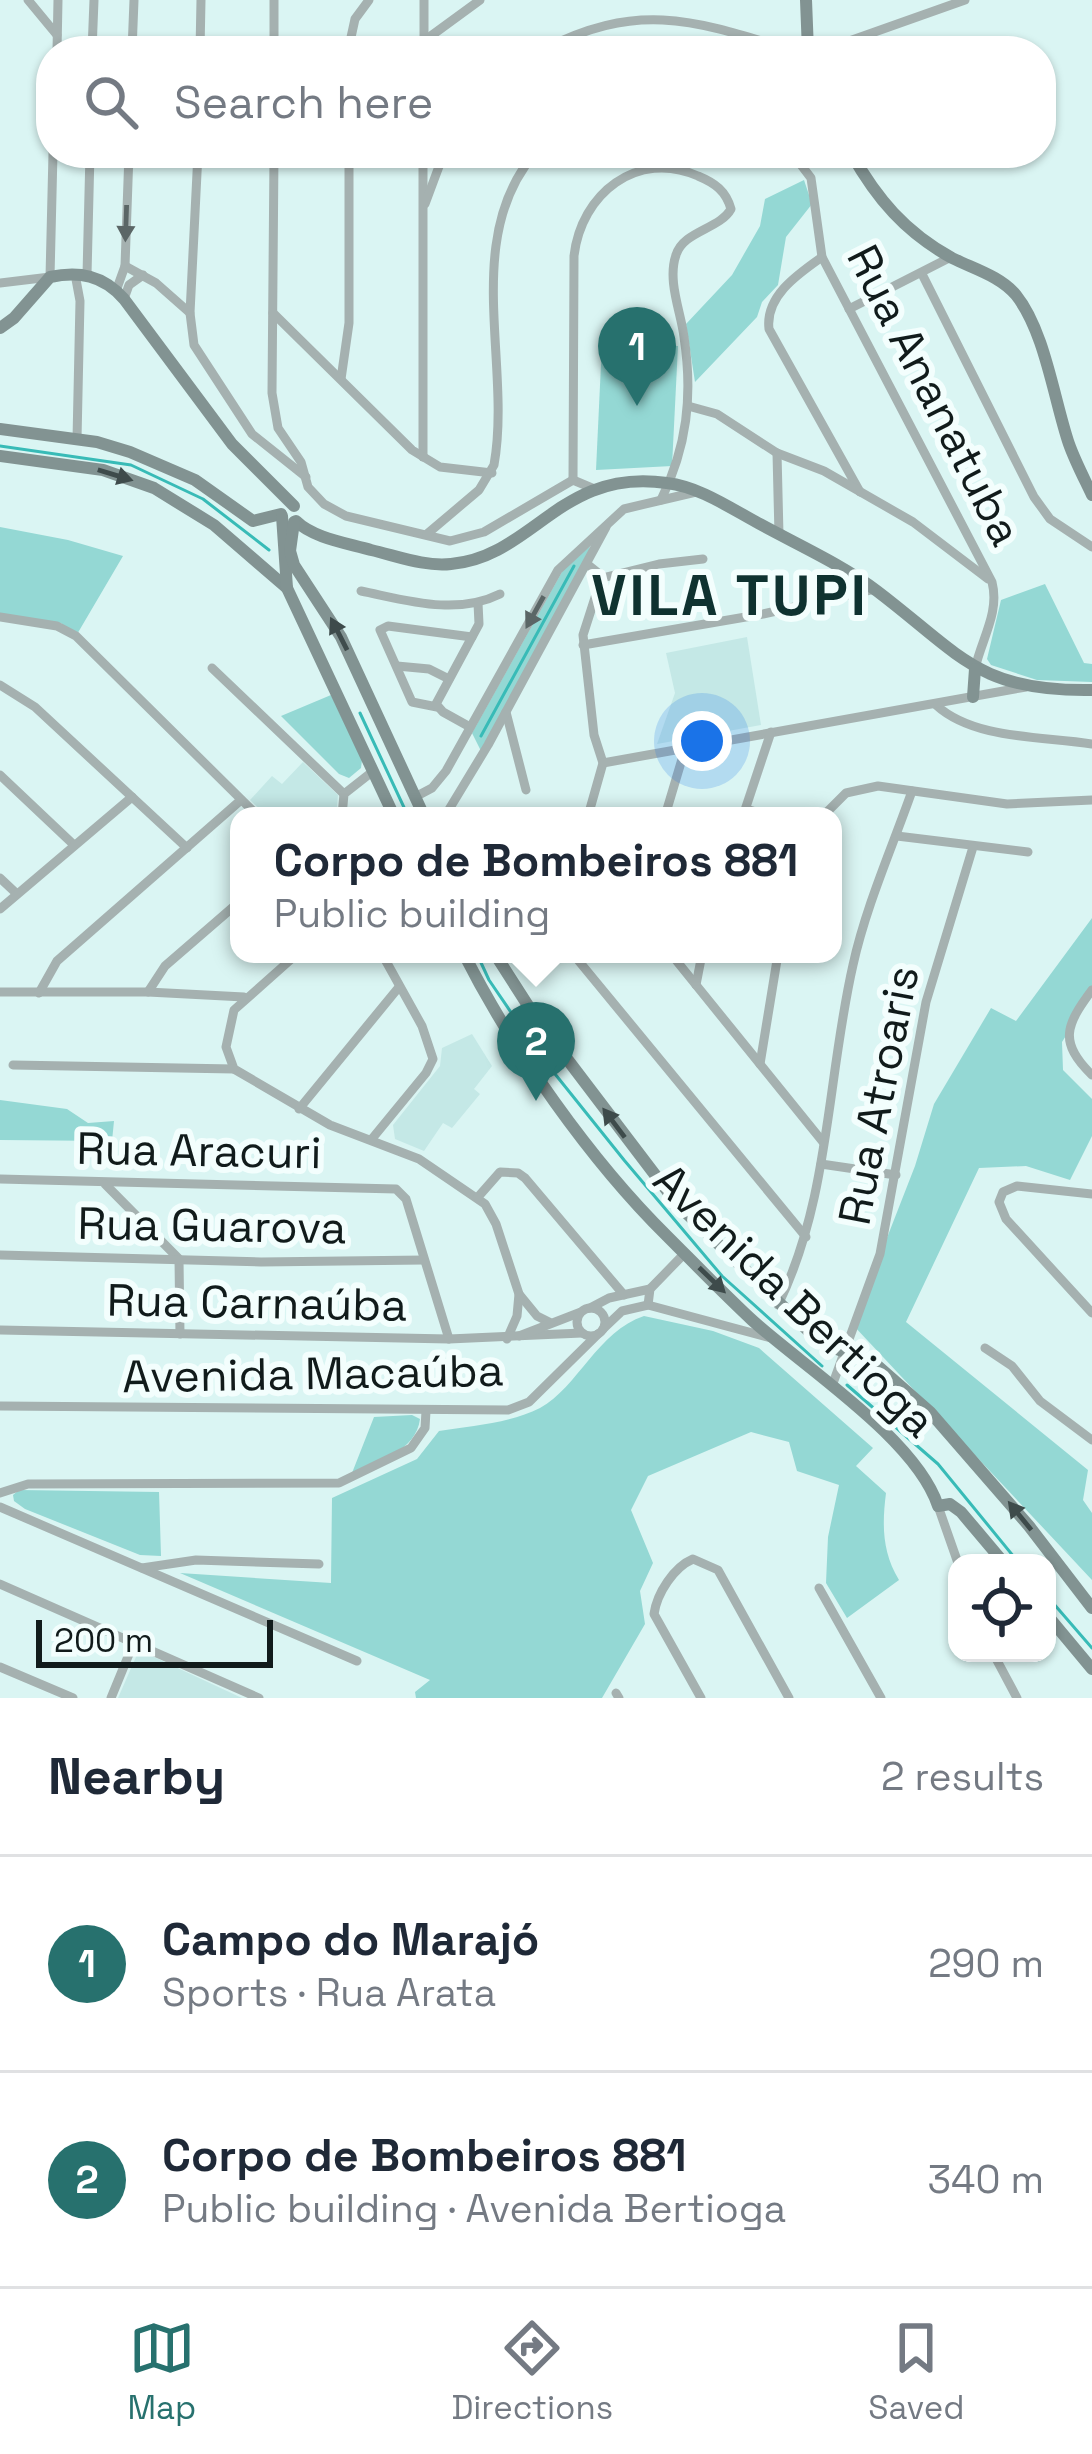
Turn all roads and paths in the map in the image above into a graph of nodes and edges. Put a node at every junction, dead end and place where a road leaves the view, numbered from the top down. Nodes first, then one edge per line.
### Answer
1 (28, 0) edge
2 (58, 0) edge
3 (94, 0) edge
4 (134, 0) edge
5 (201, 0) edge
6 (274, 0) edge
7 (369, 0) edge
8 (424, 0) edge
9 (479, 0) edge
10 (806, 0) edge
11 (965, 0) edge
12 (57, 35) joint
13 (93, 36) edge
14 (133, 36) edge
15 (200, 36) edge
16 (274, 36) edge
17 (351, 36) edge
18 (424, 36) edge
19 (436, 36) edge
20 (572, 36) edge
21 (746, 36) edge
22 (807, 36) edge
23 (863, 36) edge
24 (53, 168) edge
25 (89, 168) edge
26 (128, 168) edge
27 (197, 168) edge
28 (274, 168) edge
29 (350, 168) edge
30 (423, 168) edge
31 (438, 168) edge
32 (524, 168) edge
33 (803, 168) edge
34 (860, 168) edge
35 (423, 209) junction
36 (822, 257) junction
37 (951, 257) junction
38 (124, 266) junction
39 (81, 274) junction
40 (922, 274) junction
41 (142, 275) junction
42 (50, 277) junction
43 (0, 283) edge
44 (120, 295) junction
45 (849, 309) junction
46 (190, 313) junction
47 (273, 313) junction
48 (0, 328) edge
49 (341, 379) junction
50 (688, 406) junction
51 (0, 429) edge
52 (77, 439) junction
53 (839, 450) junction
54 (777, 453) junction
55 (0, 456) edge
56 (423, 457) junction
57 (824, 471) junction
58 (491, 473) junction
59 (306, 476) junction
60 (573, 480) junction
61 (669, 483) junction
62 (592, 488) junction
63 (696, 492) junction
64 (860, 492) junction
65 (1092, 495) edge
66 (661, 500) junction
67 (289, 514) junction
68 (608, 522) junction
69 (427, 534) junction
70 (779, 535) junction
71 (1092, 543) edge
72 (703, 559) dead end
73 (587, 564) junction
74 (602, 578) junction
75 (992, 582) junction
76 (287, 588) junction
77 (875, 589) junction
78 (361, 591) dead end
79 (500, 594) dead end
80 (478, 603) junction
81 (0, 617) edge
82 (472, 637) junction
83 (583, 645) junction
84 (398, 666) junction
85 (212, 668) dead end
86 (975, 669) junction
87 (449, 679) junction
88 (0, 685) edge
89 (1026, 686) junction
90 (1092, 690) edge
91 (973, 697) junction
92 (371, 700) junction
93 (936, 705) junction
94 (437, 707) junction
95 (344, 708) junction
96 (506, 712) junction
97 (470, 727) junction
98 (771, 732) junction
99 (1092, 744) edge
100 (686, 749) junction
101 (603, 763) junction
102 (372, 772) junction
103 (0, 775) edge
104 (438, 783) junction
105 (526, 790) dead end
106 (912, 791) junction
107 (344, 794) junction
108 (458, 796) junction
109 (132, 797) junction
110 (415, 797) junction
111 (241, 800) junction
112 (1092, 800) edge
113 (233, 807) edge
114 (248, 807) edge
115 (343, 807) edge
116 (390, 807) edge
117 (420, 807) edge
118 (451, 807) edge
119 (591, 807) edge
120 (668, 807) edge
121 (747, 807) edge
122 (830, 807) edge
123 (230, 810) edge
124 (897, 836) junction
125 (74, 845) junction
126 (973, 847) junction
127 (187, 848) junction
128 (1028, 853) dead end
129 (0, 878) edge
130 (17, 894) junction
131 (0, 909) edge
132 (230, 910) edge
133 (286, 963) edge
134 (387, 963) edge
135 (469, 963) edge
136 (502, 963) edge
137 (580, 963) edge
138 (678, 963) edge
139 (700, 963) edge
140 (777, 963) edge
141 (696, 985) junction
142 (399, 987) junction
143 (1092, 990) edge
144 (0, 992) edge
145 (148, 992) junction
146 (39, 993) junction
147 (244, 997) junction
148 (760, 1064) junction
149 (13, 1065) dead end
150 (234, 1069) junction
151 (1092, 1076) edge
152 (299, 1109) junction
153 (371, 1140) junction
154 (824, 1142) junction
155 (821, 1164) junction
156 (896, 1175) junction
157 (0, 1179) edge
158 (103, 1183) junction
159 (1092, 1194) edge
160 (478, 1197) junction
161 (806, 1237) junction
162 (685, 1253) junction
163 (0, 1255) edge
164 (179, 1259) junction
165 (424, 1259) junction
166 (650, 1289) junction
167 (519, 1294) junction
168 (624, 1294) junction
169 (649, 1305) junction
170 (778, 1305) junction
171 (587, 1310) junction
172 (1092, 1313) edge
173 (549, 1322) junction
174 (0, 1330) edge
175 (601, 1331) junction
176 (583, 1333) junction
177 (180, 1334) junction
178 (449, 1339) junction
179 (510, 1339) junction
180 (776, 1340) junction
181 (985, 1348) dead end
182 (842, 1354) junction
183 (576, 1358) junction
184 (832, 1386) junction
185 (0, 1406) edge
186 (426, 1411) junction
187 (1092, 1440) edge
188 (0, 1493) edge
189 (938, 1506) junction
190 (0, 1507) edge
191 (955, 1554) edge
192 (997, 1554) edge
193 (319, 1564) dead end
194 (142, 1568) junction
195 (0, 1584) edge
196 (818, 1588) dead end
197 (1092, 1608) edge
198 (1056, 1626) edge
199 (134, 1642) junction
200 (357, 1661) dead end
201 (998, 1662) edge
202 (0, 1667) edge
203 (1092, 1669) edge
204 (73, 1698) edge
205 (111, 1698) edge
206 (259, 1698) edge
207 (701, 1698) edge
208 (789, 1698) edge
209 (880, 1698) edge
210 (1017, 1698) edge

1 - 12 street
2 - 12 street
3 - 13 street
4 - 14 street
5 - 15 street
6 - 16 street
7 - 17 street
8 - 18 street
9 - 19 street
10 - 22 street
11 - 23 street
20 - 21 street
24 - 42 street
25 - 39 street
26 -> 38 street
27 - 46 street
28 - 47 street
29 - 49 street
30 - 35 street
31 - 35 street
32 - 58 street
33 - 36 street, Rua Ananatuba
34 - 37 street
35 - 56 street
36 - 45 street, Rua Ananatuba
36 - 53 street
37 - 40 street
37 - 65 street
38 - 41 street
38 - 44 street
39 - 42 street
39 - 44 street
39 - 52 street
40 - 45 street
40 - 71 street
41 - 44 street
41 - 46 street
42 - 43 street
42 - 48 street
44 - 67 street
45 - 75 street, Rua Ananatuba
46 - 59 street
47 - 49 street
47 - 59 street
49 - 56 street
50 - 54 street
50 - 60 street
50 - 61 street
51 - 52 street
52 - 67 street
53 - 57 street
53 - 64 street
54 - 57 street
54 - 70 street
55 -> 76 street
56 - 58 street
57 - 64 street
58 - 69 street
59 - 69 street
60 - 62 street
60 - 69 street
61 - 62 street
61 - 63 street
61 - 66 street
62 - 67 street
63 - 66 street
63 - 70 street
64 - 75 street
66 - 68 street
67 - 76 street
92 -> 67 street
68 - 73 street
68 -> 97 street
70 - 77 street
72 - 74 street
73 - 74 street
73 - 96 street
74 - 83 street
75 - 86 street, Rua Ananatuba
76 - 95 street
77 - 83 street
77 - 86 street
78 - 80 street
79 - 80 street
80 - 82 street
81 - 111 street
82 - 84 street
82 - 87 street
83 - 101 street
84 - 87 street
84 - 94 street
85 - 107 street
86 - 89 street
86 - 91 street
87 - 94 street
88 - 109 street
89 - 90 street
89 - 91 street
91 - 93 street
92 - 95 street
92 - 110 street
93 - 98 street
93 - 99 street
94 - 97 street
95 - 102 street
96 - 105 street
96 - 108 street
97 - 104 street
98 - 100 street
98 - 121 street
100 - 101 street
100 - 120 street
101 - 119 street
102 - 107 street
102 - 116 street
103 - 125 street
104 - 108 street
104 - 110 street
106 - 112 street
106 - 122 street
106 - 124 street
107 - 115 street
108 - 118 street
109 - 125 street
109 - 127 street
110 - 117 street
111 - 113 street
111 - 114 street
123 - 127 street
124 - 126 street
124 - 154 street
125 - 130 street
126 - 128 street
126 - 156 street, Rua Atroaris
127 - 146 street
129 - 130 street
130 - 131 street
132 - 145 street
133 - 147 street
134 - 142 street
135 - 162 street, Avenida Bertioga
170 -> 136 street, Avenida Bertioga
137 - 161 street
138 - 141 street
139 - 141 street
140 - 148 street
141 - 148 street
142 - 152 street
142 - 153 street
143 - 151 street
144 - 146 street
145 - 146 street
145 - 147 street
147 - 150 street
148 - 154 street
149 - 150 street
150 - 152 street
152 - 153 street
153 - 160 street
154 - 155 street
155 - 156 street
155 - 161 street
156 - 182 street, Rua Atroaris
157 - 158 street, Rua Aracuri
158 - 164 street
158 - 165 street, Rua Aracuri
159 - 172 street
160 - 167 street
160 - 168 street
161 - 170 street
162 - 166 street
162 -> 180 street, Avenida Bertioga
163 - 164 street, Rua Guarova
164 - 165 street, Rua Guarova
164 - 177 street
165 - 178 street
166 - 168 street
166 - 169 street
167 - 173 street
167 - 179 street
168 - 171 street
169 - 175 street, Avenida Macaúba
169 - 180 street
170 - 182 street, Avenida Bertioga
171 - 173 street
171 - 175 street
171 - 176 street
173 - 179 street
174 - 177 street, Rua Carnaúba
175 - 176 street, Rua Carnaúba
175 - 183 street, Avenida Macaúba
176 - 179 street, Rua Carnaúba
176 - 183 street
177 - 178 street, Rua Carnaúba
178 - 179 street, Rua Carnaúba
180 - 184 street, Avenida Bertioga
181 - 187 street
182 - 184 street, Rua Atroaris
197 -> 182 street, Avenida Bertioga
183 - 186 street, Avenida Macaúba
184 - 189 street, Avenida Bertioga
185 - 186 street, Avenida Macaúba
186 - 188 street
189 - 191 street
189 - 192 street, Avenida Bertioga
190 - 194 street
193 - 194 street
194 - 200 street
195 - 199 street
196 - 209 street
198 - 203 street
199 - 205 street
199 - 206 street
201 - 210 street
202 - 204 street
207 - 208 street

